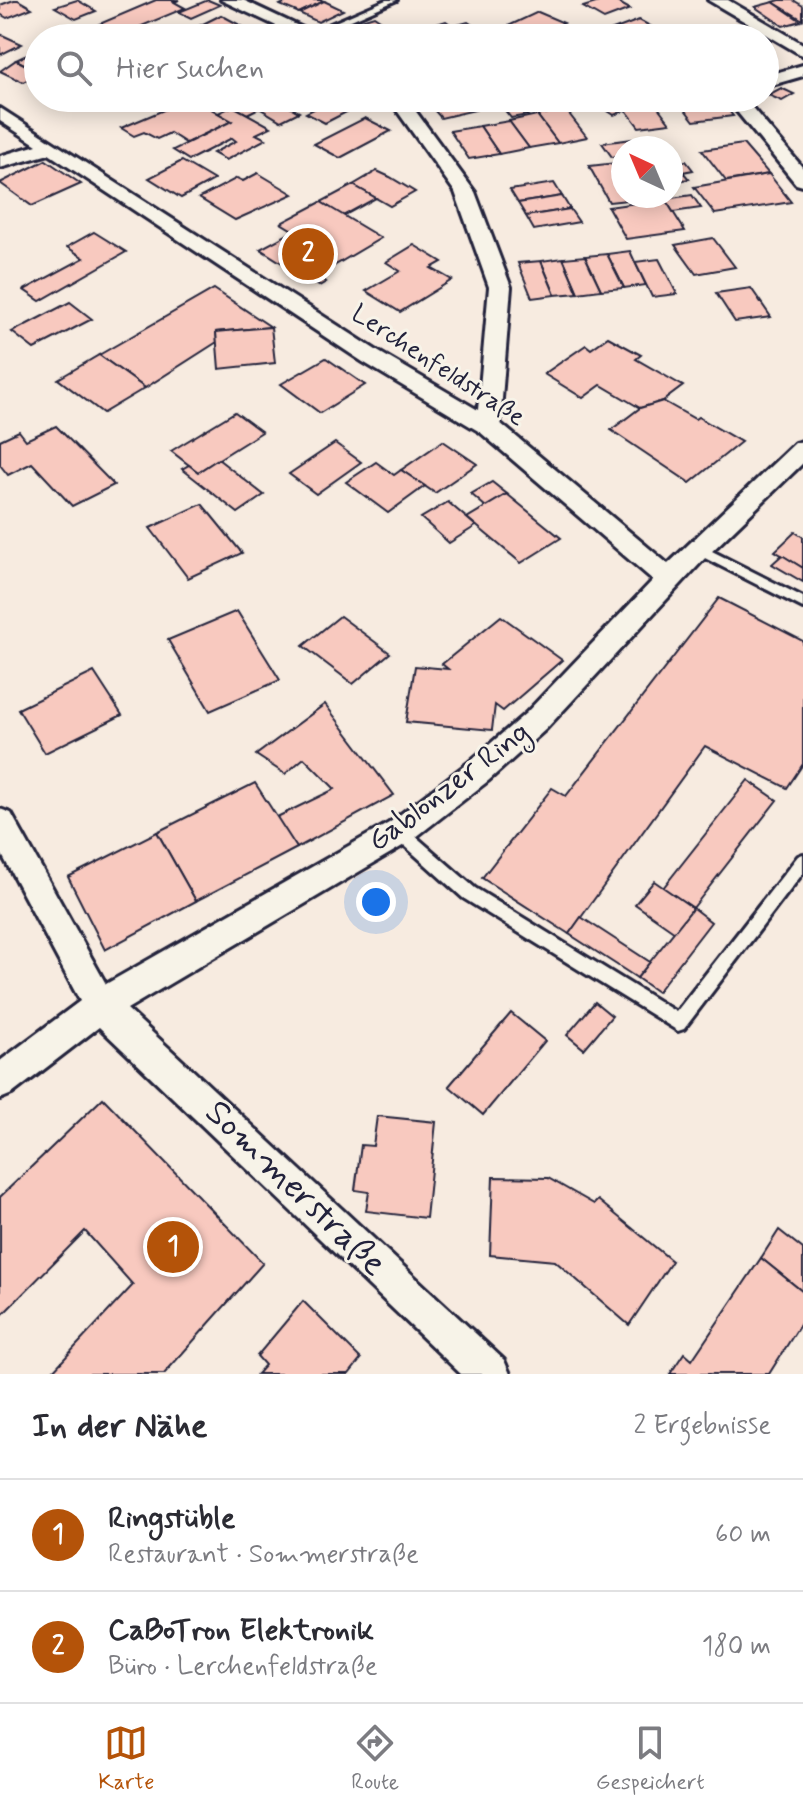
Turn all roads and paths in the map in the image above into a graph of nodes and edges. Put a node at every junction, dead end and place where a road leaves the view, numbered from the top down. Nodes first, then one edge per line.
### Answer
1 (229, 0) edge
2 (393, 0) edge
3 (716, 0) edge
4 (285, 24) edge
5 (340, 24) edge
6 (757, 24) edge
7 (779, 37) edge
8 (803, 51) edge
9 (803, 70) edge
10 (779, 78) edge
11 (407, 112) edge
12 (747, 112) edge
13 (0, 113) edge
14 (52, 147) junction
15 (0, 162) edge
16 (803, 180) edge
17 (488, 426) junction
18 (803, 449) edge
19 (698, 549) junction
20 (670, 580) junction
21 (803, 603) edge
22 (0, 822) edge
23 (400, 832) junction
24 (803, 861) edge
25 (100, 1006) junction
26 (0, 1082) edge
27 (490, 1374) edge

1 - 4 street
2 - 5 lane
3 - 6 street
7 - 8 street
9 - 10 street
11 - 17 street
12 - 16 street
13 - 14 street, Lerchenfeldstraße
14 - 15 street
14 - 17 street, Lerchenfeldstraße
17 - 20 street, Lerchenfeldstraße
18 - 19 street, Gablonzer Ring
19 - 20 street, Gablonzer Ring
19 - 21 lane
20 - 23 street, Gablonzer Ring
22 - 25 street, Sommerstraße
23 - 24 lane
23 - 25 street, Gablonzer Ring
25 - 26 street, Gablonzer Ring
25 - 27 street, Sommerstraße

